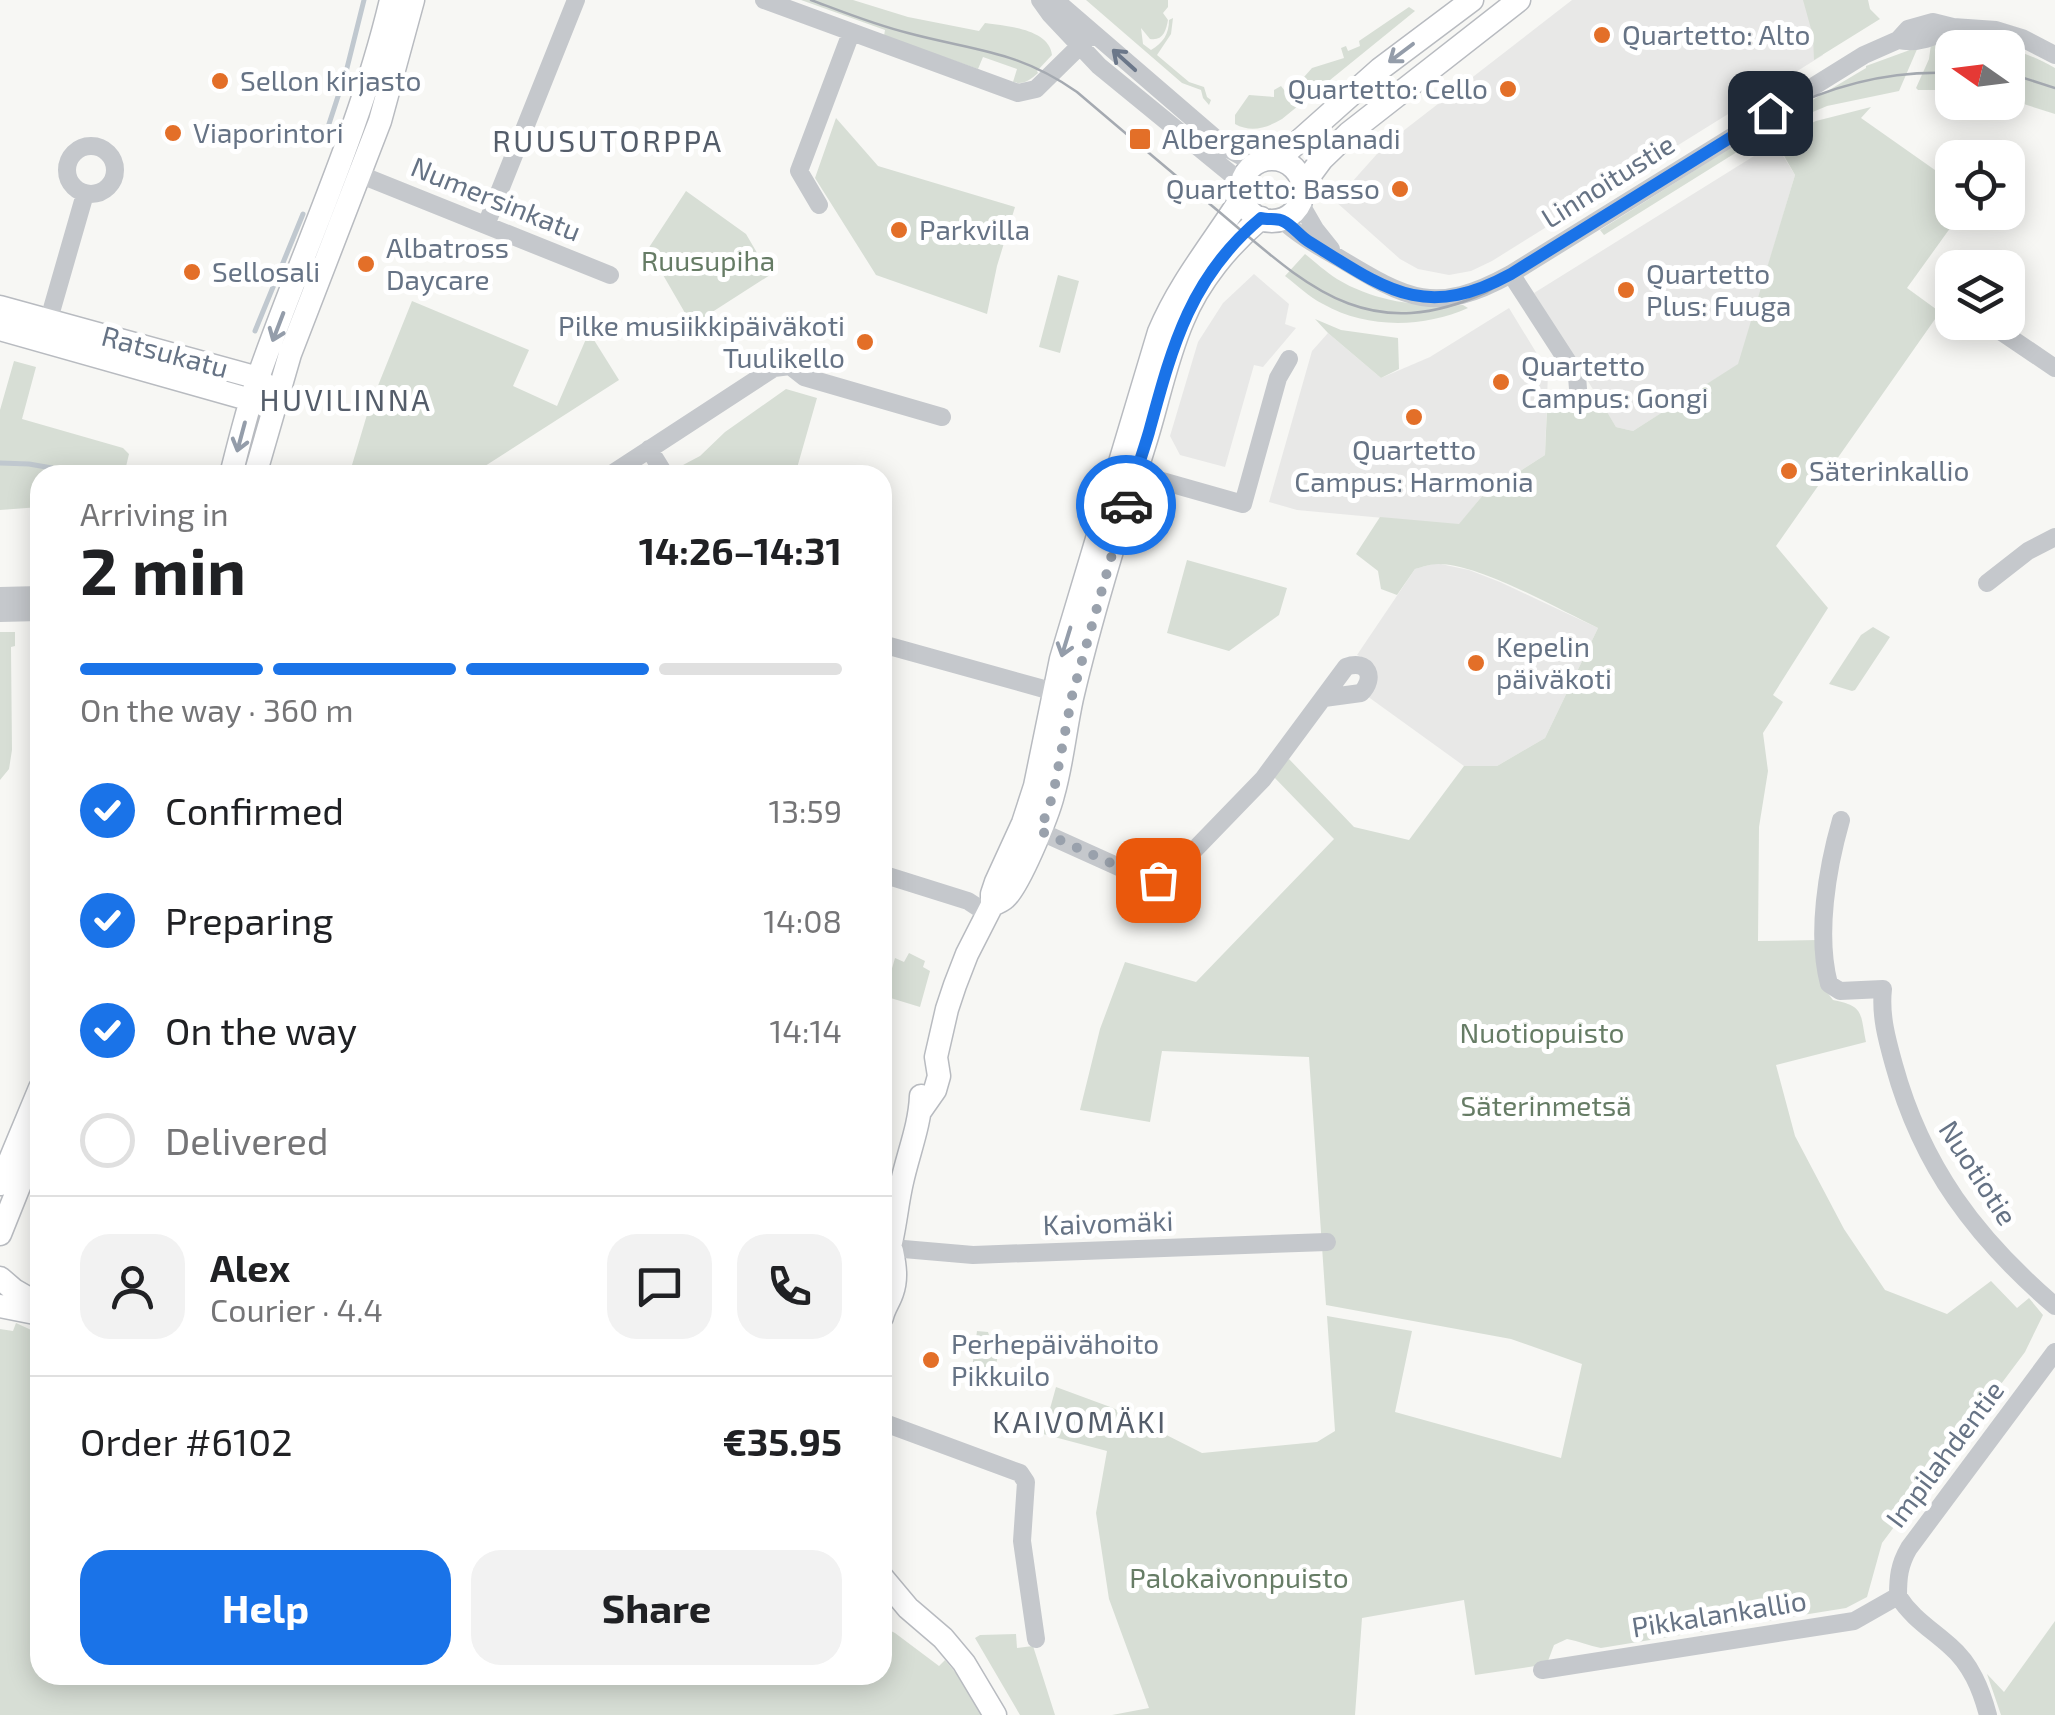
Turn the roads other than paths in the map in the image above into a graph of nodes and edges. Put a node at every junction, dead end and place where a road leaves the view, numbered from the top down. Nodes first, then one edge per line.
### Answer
1 (392, 0) edge
2 (413, 0) edge
3 (576, 0) edge
4 (764, 0) edge
5 (1040, 0) edge
6 (1054, 0) edge
7 (1472, 0) edge
8 (1519, 0) edge
9 (852, 32) junction
10 (1087, 39) junction
11 (2055, 55) edge
12 (347, 169) junction
13 (1254, 176) junction
14 (85, 194) dead end
15 (1301, 194) junction
16 (819, 205) dead end
17 (1271, 219) junction
18 (486, 225) junction
19 (1338, 257) junction
20 (1511, 274) junction
21 (610, 275) dead end
22 (0, 307) edge
23 (0, 329) edge
24 (46, 330) junction
25 (2014, 340) edge
26 (1288, 360) dead end
27 (2055, 368) edge
28 (255, 389) junction
29 (1578, 390) dead end
30 (277, 397) junction
31 (942, 417) dead end
32 (649, 449) junction
33 (233, 465) edge
34 (257, 465) edge
35 (625, 465) edge
36 (659, 465) edge
37 (1126, 471) junction
38 (2055, 537) edge
39 (1987, 583) dead end
40 (30, 595) edge
41 (0, 596) edge
42 (30, 612) edge
43 (0, 613) edge
44 (892, 647) edge
45 (1063, 694) junction
46 (1324, 698) dead end
47 (1841, 820) dead end
48 (1032, 827) junction
49 (892, 877) edge
50 (990, 909) junction
51 (30, 1112) edge
52 (30, 1159) edge
53 (0, 1184) edge
54 (892, 1232) edge
55 (0, 1234) edge
56 (1327, 1242) dead end
57 (892, 1258) edge
58 (892, 1265) edge
59 (0, 1278) edge
60 (892, 1292) edge
61 (30, 1299) edge
62 (0, 1306) edge
63 (2055, 1306) edge
64 (30, 1312) edge
65 (2053, 1358) edge
66 (892, 1426) edge
67 (892, 1589) edge
68 (1898, 1596) junction
69 (892, 1601) edge
70 (908, 1608) junction
71 (1036, 1639) dead end
72 (1542, 1670) dead end
73 (994, 1715) edge
74 (1988, 1715) edge

1 - 12 main road
2 - 12 main road
3 - 18 street
4 - 9 street
5 - 10 street
6 - 10 street
7 -> 13 main road
8 - 15 main road
9 - 10 street
9 - 16 street
10 - 13 street
11 - 20 street, Linnoitustie
12 - 18 street, Numersinkatu
12 -> 28 main road
12 - 30 main road
13 - 15 main road
13 - 17 main road
13 - 37 main road
14 - 24 street
15 - 17 main road
15 - 19 street, Linnoitustie
17 - 19 street, Linnoitustie
17 - 37 main road
18 - 21 street, Numersinkatu
19 - 20 street, Linnoitustie
20 - 29 street
22 - 24 main road, Ratsukatu
23 - 24 main road, Ratsukatu
24 - 28 main road, Ratsukatu
25 - 27 street
26 - 37 street
28 - 30 main road, Ratsukatu
28 -> 33 main road
30 - 34 main road
31 - 32 street
32 - 35 street
32 - 36 street
37 - 45 main road
38 - 39 street
40 - 41 street
42 - 43 street
44 - 45 street
45 - 48 main road
46 - 48 street
47 - 63 street, Nuotiotie
48 - 50 main road
49 - 50 street
50 - 54 main road
51 - 53 main road
52 - 55 main road
56 - 57 street, Kaivomäki
58 - 60 main road
59 - 61 main road
62 - 64 main road
65 - 68 street, Impilahdentie
66 - 71 street
67 - 70 main road
68 - 72 street, Pikkalankallio
68 - 74 street
69 - 70 main road
70 - 73 main road

